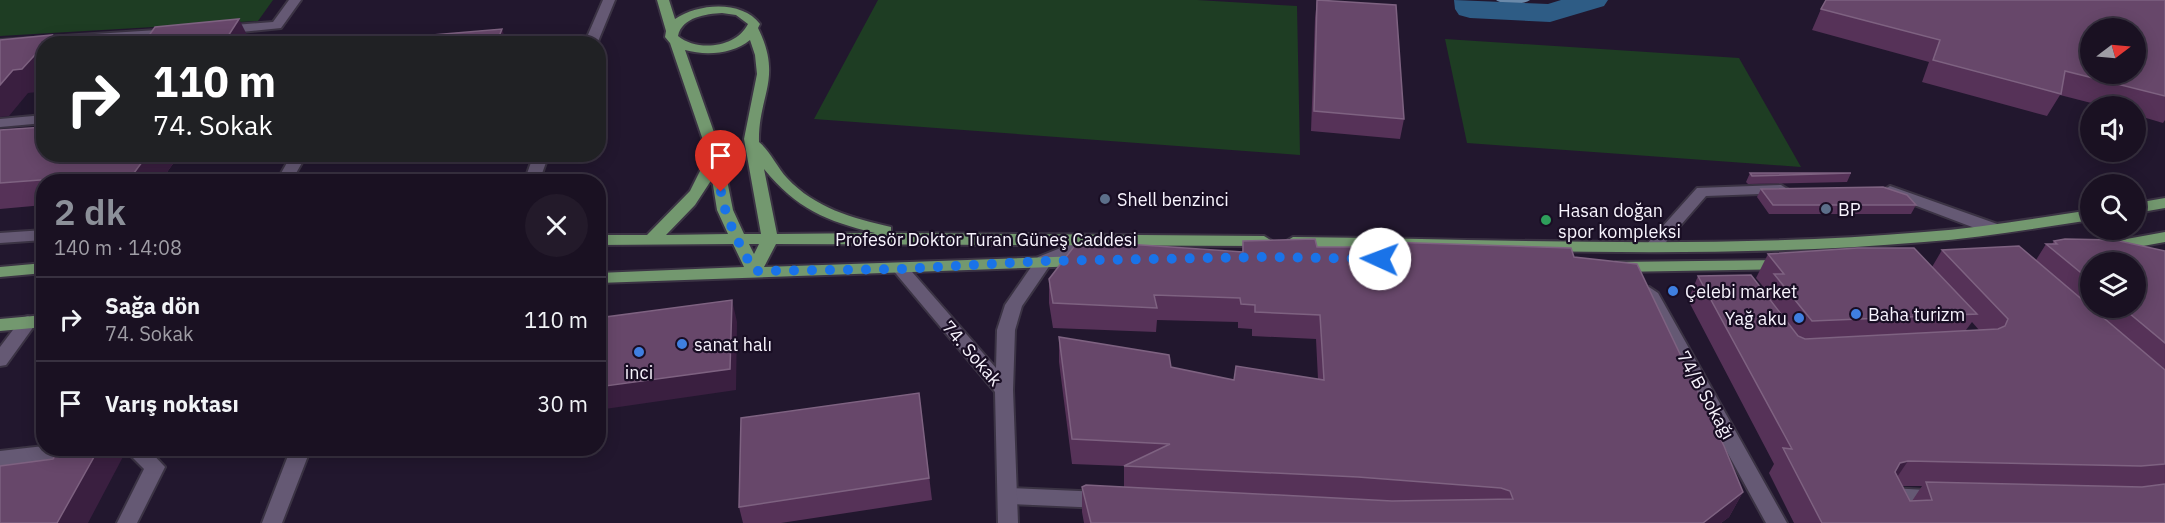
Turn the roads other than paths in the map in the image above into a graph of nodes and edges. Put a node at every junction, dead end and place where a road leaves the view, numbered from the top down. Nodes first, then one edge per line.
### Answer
1 (295, 0) edge
2 (609, 0) edge
3 (663, 0) edge
4 (733, 0) edge
5 (746, 14) junction
6 (753, 30) junction
7 (208, 31) edge
8 (184, 32) edge
9 (123, 36) edge
10 (593, 36) edge
11 (674, 36) junction
12 (36, 42) edge
13 (0, 44) edge
14 (36, 120) edge
15 (0, 123) edge
16 (751, 139) junction
17 (715, 155) junction
18 (1869, 188) edge
19 (1797, 189) edge
20 (2165, 203) edge
21 (2146, 206) edge
22 (2080, 217) edge
23 (1994, 229) junction
24 (36, 236) edge
25 (2165, 237) edge
26 (0, 238) edge
27 (653, 238) junction
28 (736, 238) junction
29 (909, 238) junction
30 (770, 239) junction
31 (606, 240) edge
32 (1093, 240) junction
33 (1654, 245) junction
34 (2093, 252) edge
35 (1264, 257) edge
36 (1287, 257) edge
37 (1241, 258) edge
38 (1102, 260) edge
39 (1426, 260) edge
40 (1044, 261) junction
41 (1724, 264) junction
42 (1804, 265) edge
43 (1600, 266) edge
44 (1635, 267) junction
45 (36, 269) edge
46 (900, 269) junction
47 (754, 271) junction
48 (0, 272) edge
49 (606, 278) edge
50 (1738, 282) edge
51 (36, 321) edge
52 (0, 325) edge
53 (0, 360) edge
54 (1004, 390) junction
55 (36, 454) edge
56 (142, 456) edge
57 (298, 456) edge
58 (0, 459) edge
59 (1009, 496) junction
60 (1960, 498) edge
61 (1127, 502) edge
62 (127, 523) edge
63 (272, 523) edge
64 (1008, 523) edge
65 (1777, 523) edge
66 (1904, 523) edge

1 - 7 street
2 - 10 street
3 - 11 main road
4 - 5 main road
5 - 6 main road
5 - 11 main road
6 - 11 main road
6 - 16 main road
8 - 9 street
11 - 17 main road
12 - 13 street
14 - 15 street
16 - 29 main road
16 - 30 main road
17 - 27 main road
17 - 28 main road
18 - 23 street
19 - 33 street
20 - 21 main road
22 - 23 main road, Profesör Doktor Turan Güneş Caddesi
23 - 33 main road, Profesör Doktor Turan Güneş Caddesi
24 - 26 street
25 - 34 main road
27 - 28 main road, Profesör Doktor Turan Güneş Caddesi
27 - 31 main road, Profesör Doktor Turan Güneş Caddesi
28 - 30 main road, Profesör Doktor Turan Güneş Caddesi
28 - 47 main road
29 - 30 main road, Profesör Doktor Turan Güneş Caddesi
29 - 32 main road, Profesör Doktor Turan Güneş Caddesi
30 - 47 main road
32 - 33 main road, Profesör Doktor Turan Güneş Caddesi
32 - 40 street
35 - 37 main road
36 - 39 main road
38 - 40 main road, Profesör Doktor Turan Güneş Caddesi
40 - 46 main road, Profesör Doktor Turan Güneş Caddesi
40 - 54 street
41 - 42 main road
41 - 44 main road
41 - 50 street
43 - 44 main road
44 - 65 street, 74/B Sokağı
45 - 48 main road
46 - 47 main road, Profesör Doktor Turan Güneş Caddesi
46 - 54 street, 74. Sokak
47 - 49 main road, Profesör Doktor Turan Güneş Caddesi
51 - 52 main road
51 - 53 street
54 - 59 street, 74. Sokak
55 - 58 street
56 - 62 street
57 - 63 street
59 - 61 street
59 - 64 street, 74. Sokak
60 - 66 street

